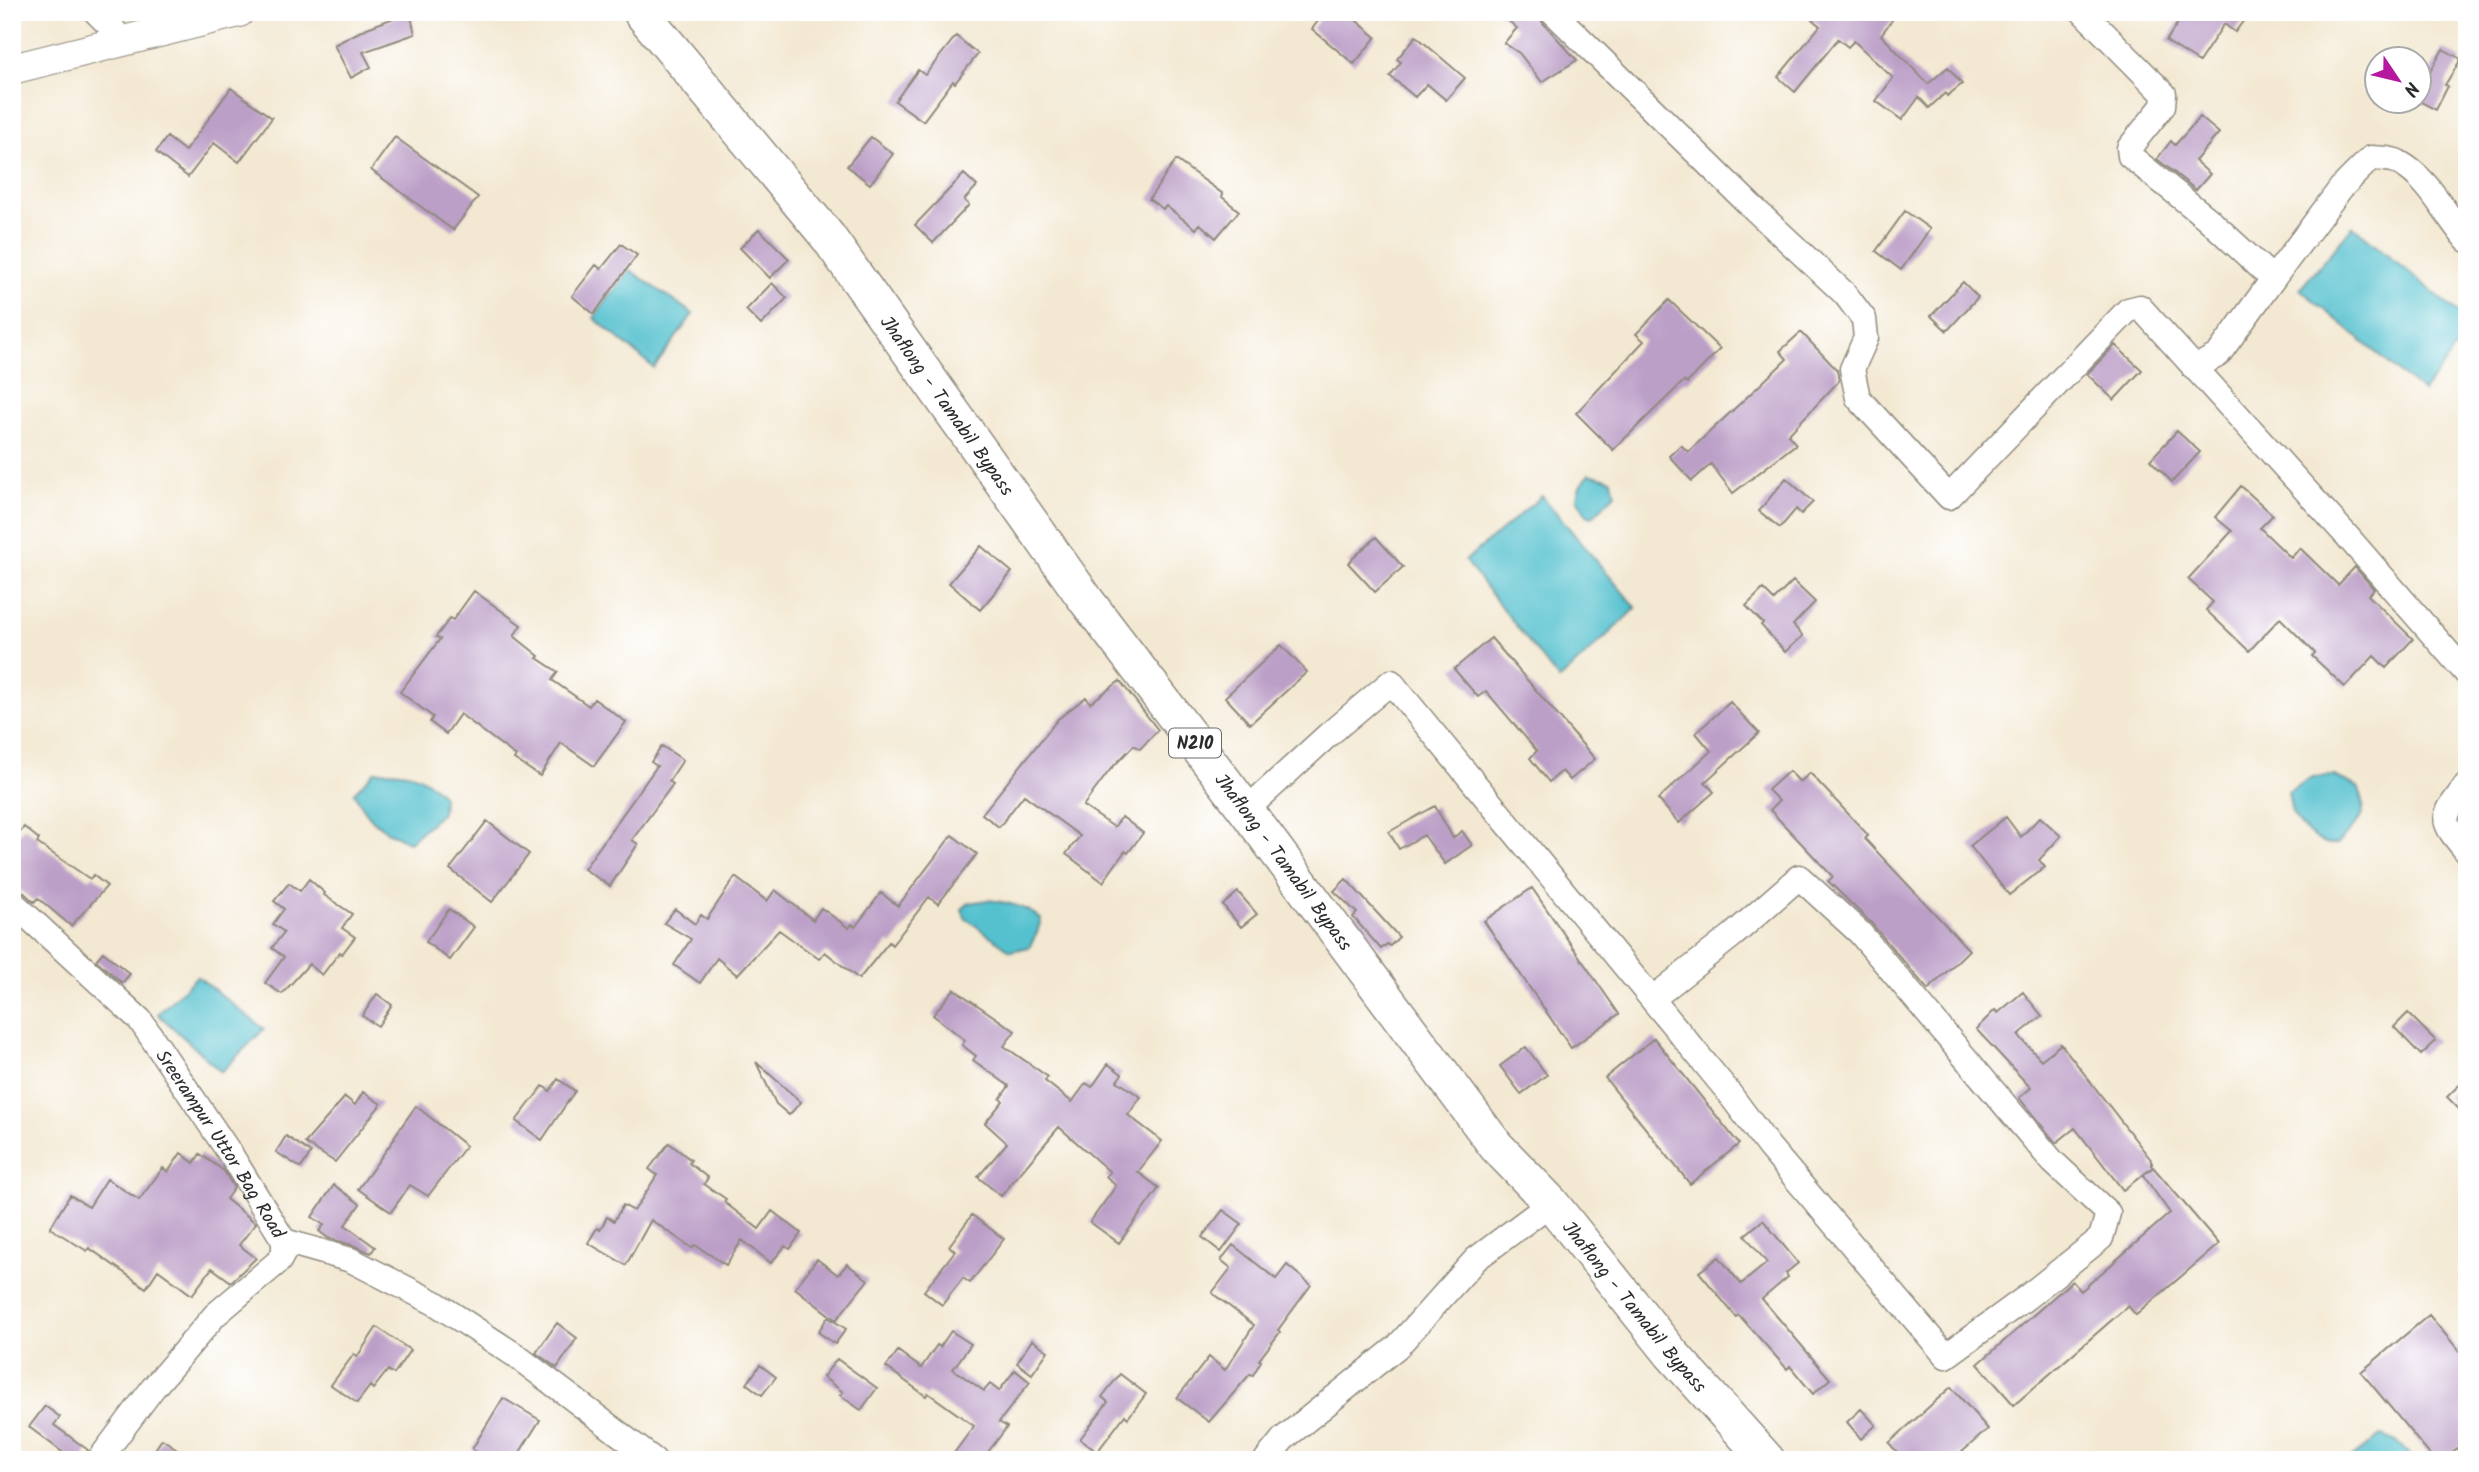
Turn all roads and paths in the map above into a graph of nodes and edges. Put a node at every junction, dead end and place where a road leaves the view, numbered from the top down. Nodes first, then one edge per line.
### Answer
1 (179, 12) edge
2 (239, 12) edge
3 (641, 12) edge
4 (1553, 12) edge
5 (2082, 12) edge
6 (105, 21) edge
7 (12, 56) edge
8 (12, 69) edge
9 (2467, 240) edge
10 (2273, 279) junction
11 (2194, 368) junction
12 (2467, 674) edge
13 (2467, 784) edge
14 (1247, 810) junction
15 (2467, 852) edge
16 (12, 902) edge
17 (1652, 999) junction
18 (1551, 1203) junction
19 (284, 1241) junction
20 (99, 1460) edge
21 (654, 1460) edge
22 (1266, 1460) edge
23 (1768, 1460) edge

1 - 6 main road
2 - 8 main road
3 - 14 highway, Jhaflong - Tamabil Bypass / N210
4 - 11 street
5 - 10 street
6 - 7 main road
9 - 10 street
10 - 11 street
11 - 12 street
13 - 15 street
14 - 17 street
14 - 18 highway, Jhaflong - Tamabil Bypass / N210
16 - 19 street, Sreerampur Uttor Bag Road
17 - 17 street
18 - 22 street
18 - 23 highway, Jhaflong - Tamabil Bypass / N210
19 - 20 street, Sreerampur Uttor Bag Road
19 - 21 street

